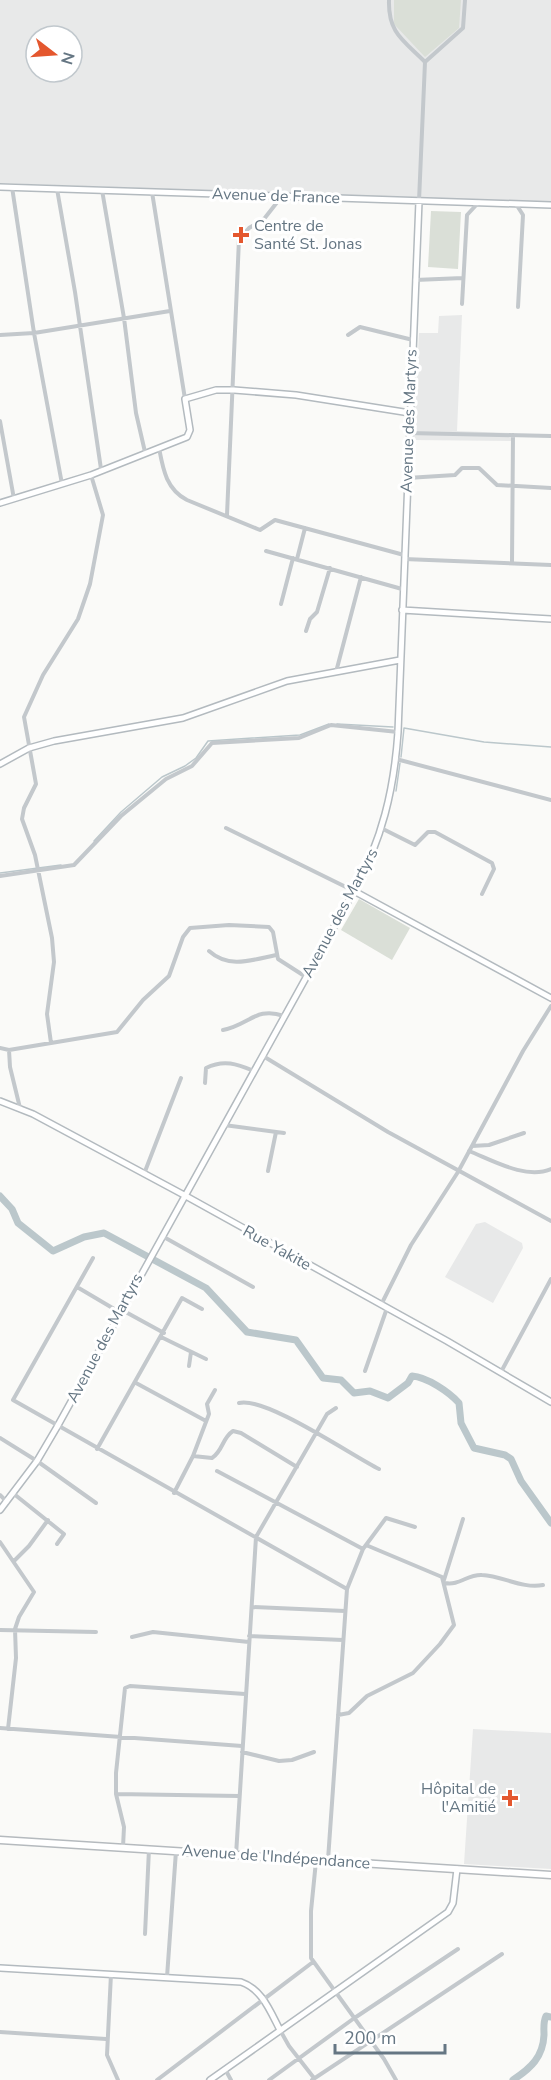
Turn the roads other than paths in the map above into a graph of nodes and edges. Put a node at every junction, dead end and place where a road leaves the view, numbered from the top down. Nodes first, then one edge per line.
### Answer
1 (389, 0) edge
2 (465, 0) edge
3 (425, 63) junction
4 (0, 187) edge
5 (12, 187) junction
6 (57, 188) junction
7 (102, 190) junction
8 (152, 191) junction
9 (283, 196) junction
10 (419, 201) junction
11 (479, 201) junction
12 (516, 204) junction
13 (551, 205) edge
14 (463, 278) junction
15 (415, 280) junction
16 (462, 304) dead end
17 (518, 307) dead end
18 (170, 311) junction
19 (124, 318) junction
20 (79, 325) junction
21 (34, 333) junction
22 (0, 335) edge
23 (348, 335) dead end
24 (412, 340) junction
25 (234, 390) junction
26 (185, 399) junction
27 (410, 413) junction
28 (0, 421) edge
29 (408, 433) junction
30 (513, 435) junction
31 (551, 436) edge
32 (159, 448) junction
33 (145, 452) junction
34 (7, 467) junction
35 (101, 469) junction
36 (0, 470) edge
37 (91, 475) junction
38 (407, 478) junction
39 (62, 484) junction
40 (513, 486) junction
41 (551, 488) edge
42 (14, 499) junction
43 (0, 503) edge
44 (227, 514) junction
45 (305, 528) junction
46 (266, 551) dead end
47 (404, 557) junction
48 (295, 558) junction
49 (512, 563) junction
50 (551, 565) edge
51 (330, 568) junction
52 (361, 577) junction
53 (402, 589) junction
54 (281, 604) dead end
55 (402, 610) junction
56 (551, 620) edge
57 (306, 632) dead end
58 (400, 660) junction
59 (336, 673) junction
60 (398, 732) junction
61 (29, 748) junction
62 (396, 759) junction
63 (0, 764) edge
64 (551, 800) edge
65 (226, 828) dead end
66 (383, 829) junction
67 (37, 868) junction
68 (0, 876) edge
69 (354, 891) junction
70 (482, 894) dead end
71 (209, 951) dead end
72 (276, 955) junction
73 (306, 977) junction
74 (551, 998) edge
75 (551, 1006) edge
76 (284, 1016) junction
77 (223, 1030) dead end
78 (51, 1043) junction
79 (0, 1048) edge
80 (9, 1050) junction
81 (263, 1056) junction
82 (254, 1071) junction
83 (181, 1078) dead end
84 (205, 1083) dead end
85 (0, 1101) edge
86 (20, 1108) junction
87 (224, 1125) junction
88 (276, 1132) junction
89 (284, 1133) dead end
90 (524, 1133) dead end
91 (470, 1148) junction
92 (551, 1169) edge
93 (268, 1171) dead end
94 (458, 1172) junction
95 (144, 1174) junction
96 (184, 1195) junction
97 (551, 1221) edge
98 (161, 1236) junction
99 (93, 1258) dead end
100 (551, 1279) edge
101 (77, 1287) junction
102 (254, 1287) dead end
103 (381, 1305) junction
104 (387, 1308) junction
105 (201, 1309) dead end
106 (121, 1311) junction
107 (163, 1335) junction
108 (191, 1352) junction
109 (206, 1359) dead end
110 (189, 1366) dead end
111 (365, 1371) dead end
112 (501, 1372) junction
113 (136, 1383) junction
114 (215, 1390) dead end
115 (551, 1402) edge
116 (239, 1403) dead end
117 (336, 1408) dead end
118 (206, 1421) junction
119 (57, 1427) junction
120 (315, 1433) junction
121 (0, 1438) edge
122 (97, 1449) junction
123 (193, 1456) junction
124 (38, 1461) junction
125 (297, 1467) junction
126 (378, 1469) dead end
127 (218, 1471) dead end
128 (174, 1493) junction
129 (14, 1494) junction
130 (0, 1495) edge
131 (277, 1500) junction
132 (7, 1502) junction
133 (96, 1503) dead end
134 (0, 1510) edge
135 (48, 1520) junction
136 (463, 1520) dead end
137 (415, 1527) dead end
138 (256, 1537) junction
139 (0, 1542) edge
140 (57, 1544) dead end
141 (365, 1547) junction
142 (14, 1561) junction
143 (444, 1581) junction
144 (543, 1585) dead end
145 (347, 1590) junction
146 (252, 1607) junction
147 (345, 1611) junction
148 (15, 1629) junction
149 (0, 1630) edge
150 (96, 1632) dead end
151 (249, 1636) junction
152 (132, 1637) dead end
153 (343, 1640) junction
154 (249, 1642) junction
155 (245, 1694) junction
156 (338, 1715) junction
157 (0, 1728) edge
158 (8, 1729) junction
159 (118, 1739) junction
160 (242, 1746) junction
161 (242, 1752) junction
162 (314, 1752) dead end
163 (116, 1794) junction
164 (239, 1796) junction
165 (0, 1840) edge
166 (123, 1847) junction
167 (149, 1849) junction
168 (176, 1850) junction
169 (236, 1855) junction
170 (316, 1860) junction
171 (328, 1861) junction
172 (457, 1869) junction
173 (551, 1875) edge
174 (145, 1934) dead end
175 (458, 1949) dead end
176 (502, 1954) dead end
177 (313, 1962) junction
178 (0, 1968) edge
179 (111, 1974) junction
180 (167, 1977) junction
181 (333, 1990) junction
182 (263, 1998) junction
183 (353, 2019) junction
184 (280, 2030) junction
185 (0, 2032) edge
186 (106, 2039) junction
187 (372, 2042) junction
188 (297, 2058) junction
189 (225, 2069) junction
190 (314, 2079) edge
191 (118, 2080) edge
192 (157, 2080) edge
193 (210, 2080) edge
194 (231, 2080) edge
195 (269, 2080) edge
196 (396, 2080) edge

1 - 3 street
2 - 3 street
3 - 10 street
4 - 5 main road, Avenue de France
5 - 6 main road, Avenue de France
5 - 21 street
6 - 7 main road, Avenue de France
6 - 20 street
7 - 8 main road, Avenue de France
7 - 19 street
8 - 9 main road, Avenue de France
8 - 18 street
9 - 10 main road, Avenue de France
9 - 25 street
10 - 11 main road, Avenue de France
10 - 15 main road, Avenue des Martyrs
11 - 12 main road, Avenue de France
11 - 14 street
12 - 13 main road, Avenue de France
12 - 17 street
14 - 15 street
14 - 16 street
15 - 24 main road, Avenue des Martyrs
18 - 19 street
18 - 26 street
19 - 20 street
19 - 33 street
20 - 21 street
20 - 35 street
21 - 22 street
21 - 39 street
23 - 24 street
24 - 27 main road, Avenue des Martyrs
25 - 26 main road
25 - 27 main road
25 - 44 street
26 - 32 main road
27 - 29 main road, Avenue des Martyrs
28 - 34 street
29 - 30 street
29 - 38 main road, Avenue des Martyrs
30 - 31 street
30 - 40 street
32 - 33 main road
32 - 44 street
33 - 35 main road
34 - 36 street
34 - 42 street
35 - 37 main road
37 - 39 main road
37 - 61 street
38 - 40 street
38 - 47 main road, Avenue des Martyrs
39 - 42 main road
40 - 41 street
40 - 49 street
42 - 43 main road
44 - 45 street
45 - 47 street
45 - 48 street
46 - 48 street
47 - 49 street
47 - 53 main road, Avenue des Martyrs
48 - 51 street
48 - 54 street
49 - 50 street
51 - 52 street
51 - 57 street
52 - 53 street
52 - 59 street
53 - 55 main road, Avenue des Martyrs
55 - 56 main road
55 - 58 main road, Avenue des Martyrs
58 - 59 main road
58 - 60 main road, Avenue des Martyrs
59 - 61 main road
60 - 62 main road, Avenue des Martyrs
60 - 67 street
61 - 63 main road
61 - 67 street
62 - 64 street
62 - 66 main road, Avenue des Martyrs
65 - 69 street
66 - 69 main road, Avenue des Martyrs
66 - 70 street
67 - 68 street
67 - 78 street
69 - 73 main road, Avenue des Martyrs
69 - 74 main road
71 - 72 street
72 - 73 street
72 - 78 street
73 - 76 main road, Avenue des Martyrs
75 - 91 street
76 - 77 street
76 - 81 main road, Avenue des Martyrs
78 - 80 street
79 - 80 street
80 - 86 street
81 - 82 main road, Avenue des Martyrs
81 - 94 street
82 - 84 street
82 - 87 main road, Avenue des Martyrs
83 - 95 street
85 - 86 main road, Rue Yakite
86 - 95 main road, Rue Yakite
87 - 88 street
87 - 96 main road, Avenue des Martyrs
88 - 89 street
88 - 93 street
90 - 91 street
91 - 92 street
91 - 94 street
94 - 97 street
94 - 103 street
95 - 96 main road, Rue Yakite
96 - 98 main road, Avenue des Martyrs
96 - 103 main road, Rue Yakite
98 - 102 street
98 - 106 main road, Avenue des Martyrs
99 - 101 street
100 - 112 street
101 - 106 street
101 - 119 street
103 - 104 main road, Rue Yakite
104 - 111 street
104 - 112 main road, Rue Yakite
105 - 107 street
106 - 107 street
106 - 119 main road, Avenue des Martyrs
107 - 108 street
107 - 113 street
108 - 109 street
108 - 110 street
112 - 115 main road, Rue Yakite
113 - 118 street
113 - 122 street
114 - 118 street
116 - 120 street
117 - 120 street
118 - 123 street
119 - 122 street
119 - 124 main road, Avenue des Martyrs
120 - 125 street
120 - 126 street
121 - 124 street
122 - 128 street
123 - 125 street
123 - 128 street
124 - 129 main road, Avenue des Martyrs
124 - 133 street
125 - 131 street
127 - 131 street
128 - 138 street
129 - 132 main road, Avenue des Martyrs
129 - 135 street
130 - 132 street
131 - 138 street
131 - 141 street
132 - 134 main road, Avenue des Martyrs
135 - 140 street
135 - 142 street
136 - 143 street
137 - 141 street
138 - 145 street
138 - 146 street
139 - 142 street
141 - 143 street
141 - 145 street
142 - 148 street
143 - 144 street
143 - 156 street
145 - 147 street
146 - 147 street
146 - 151 street
147 - 153 street
148 - 149 street
148 - 150 street
148 - 158 street
151 - 153 street
151 - 154 street
152 - 154 street
153 - 156 street
154 - 155 street
155 - 159 street
155 - 160 street
156 - 171 street
157 - 158 street
158 - 159 street
159 - 160 street
159 - 163 street
160 - 161 street
161 - 162 street
161 - 164 street
163 - 164 street
163 - 166 street
164 - 169 street
165 - 166 main road, Avenue de l'Indépendance
166 - 167 main road, Avenue de l'Indépendance
167 - 168 main road, Avenue de l'Indépendance
167 - 174 street
168 - 169 main road, Avenue de l'Indépendance
168 - 180 street
169 - 170 main road, Avenue de l'Indépendance
170 - 171 main road, Avenue de l'Indépendance
170 - 177 street
171 - 172 main road, Avenue de l'Indépendance
172 - 173 main road, Avenue de l'Indépendance
172 - 181 main road
175 - 183 street
176 - 187 street
177 - 181 street
177 - 182 street
178 - 179 main road
179 - 180 main road
179 - 186 street
180 - 182 main road
181 - 183 street
181 - 184 main road
182 - 184 main road
182 - 192 street
183 - 187 street
183 - 188 street
184 - 188 street
184 - 189 main road
185 - 186 street
186 - 191 street
187 - 190 street
187 - 196 street
188 - 190 street
188 - 195 street
189 - 193 main road
189 - 194 street

